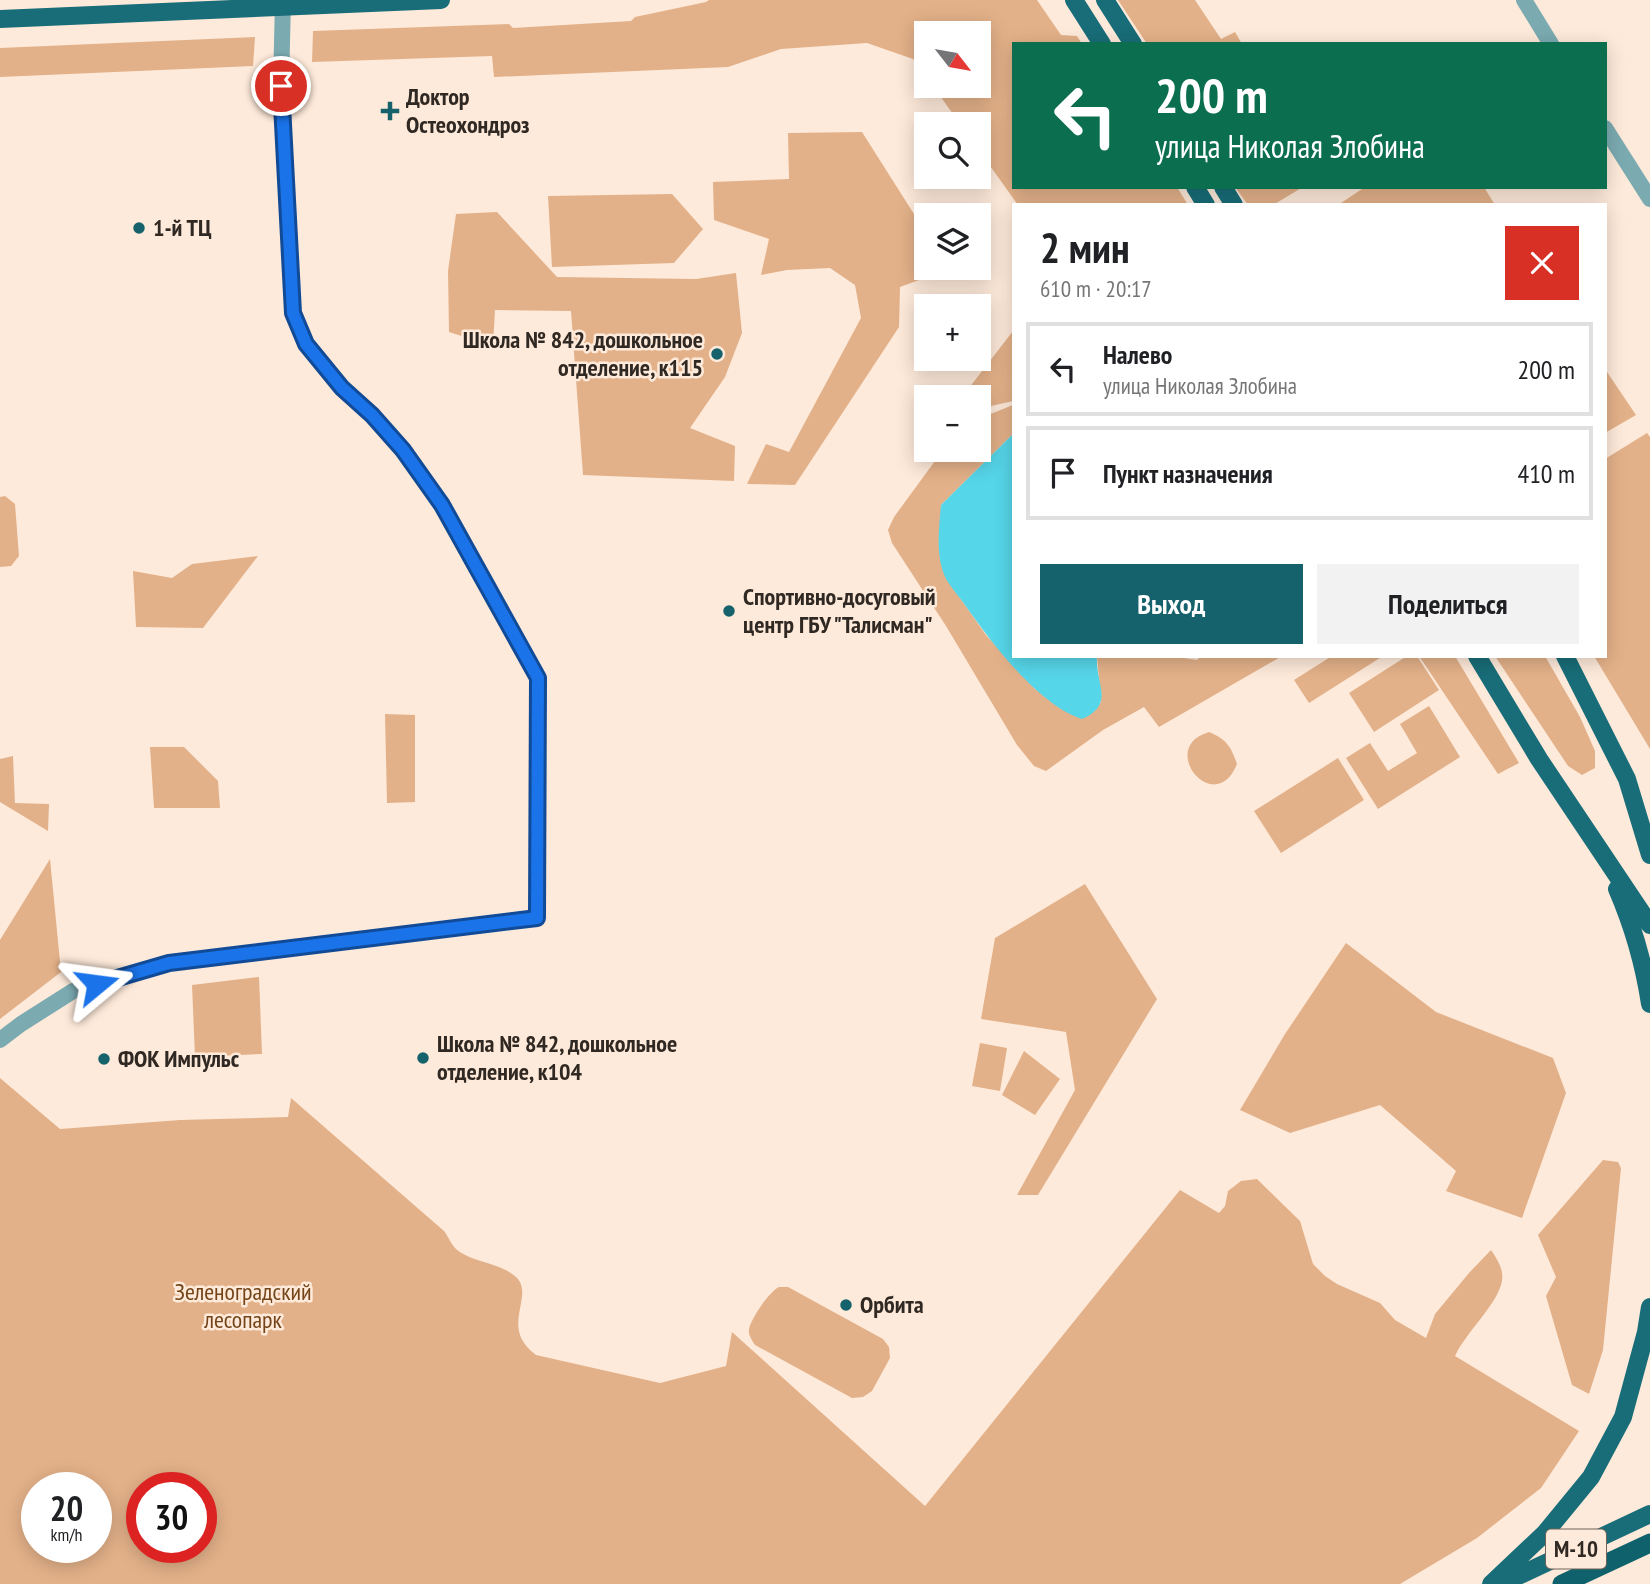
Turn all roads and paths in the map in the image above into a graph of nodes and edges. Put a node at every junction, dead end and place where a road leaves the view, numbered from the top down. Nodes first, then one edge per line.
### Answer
1 (440, 0) edge
2 (1074, 0) edge
3 (1105, 0) edge
4 (1524, 0) edge
5 (283, 3) edge
6 (0, 19) edge
7 (1101, 42) edge
8 (1132, 42) edge
9 (1550, 42) edge
10 (1607, 131) edge
11 (1650, 199) edge
12 (1478, 658) edge
13 (1566, 658) edge
14 (1627, 779) junction
15 (1650, 820) edge
16 (1601, 854) junction
17 (1650, 855) edge
18 (1650, 925) edge
19 (1650, 1004) edge
20 (0, 1040) edge
21 (1650, 1307) edge
22 (1650, 1514) edge
23 (1650, 1543) edge
24 (1491, 1584) edge
25 (1501, 1584) edge
26 (1562, 1584) edge

1 - 5 main road
2 - 7 main road
3 - 8 main road
4 - 9 street
5 - 6 main road
5 - 20 street
10 - 11 street
12 - 16 main road
13 - 14 main road
14 - 15 main road
14 - 17 main road
16 - 18 main road
16 - 19 main road
21 - 24 main road
22 - 25 main road, М-10
23 - 26 highway, М-10

